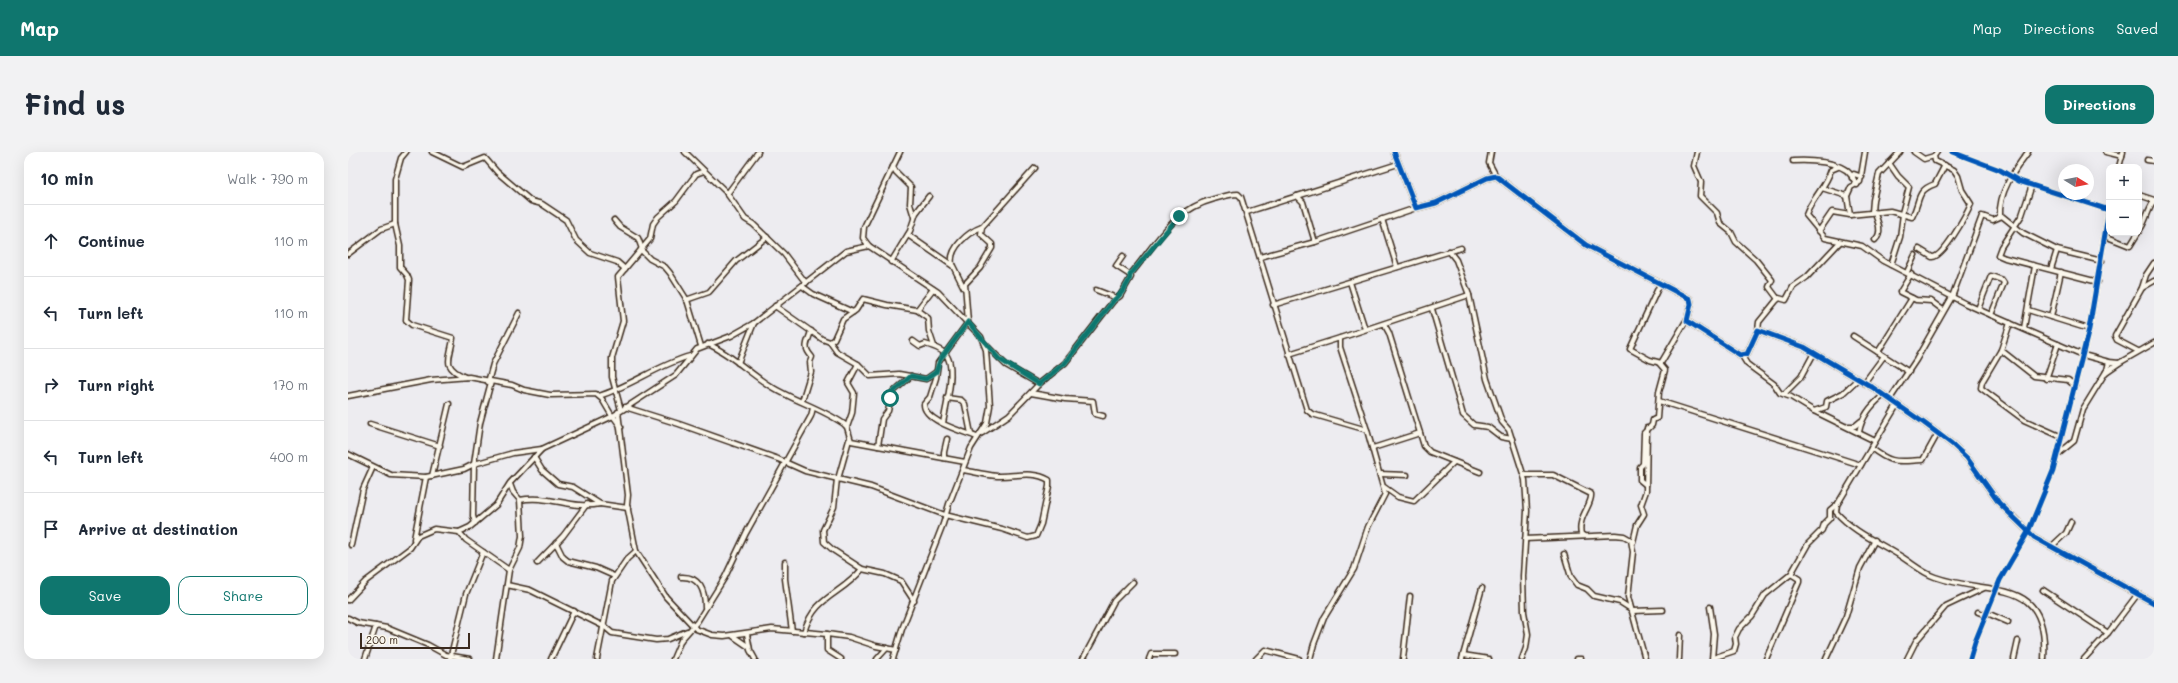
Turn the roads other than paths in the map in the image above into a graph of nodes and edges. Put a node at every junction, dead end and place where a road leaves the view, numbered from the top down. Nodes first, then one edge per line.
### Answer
1 (406, 152) edge
2 (432, 152) edge
3 (685, 152) edge
4 (758, 152) edge
5 (900, 152) edge
6 (1394, 152) edge
7 (1491, 152) edge
8 (1697, 152) edge
9 (1866, 152) edge
10 (1900, 152) edge
11 (1914, 152) edge
12 (1952, 152) edge
13 (2028, 152) edge
14 (2106, 152) edge
15 (1936, 154) edge
16 (2122, 154) edge
17 (2147, 160) dead end
18 (1793, 161) dead end
19 (2154, 161) edge
20 (1889, 163) junction
21 (1398, 164) junction
22 (2120, 164) edge
23 (1945, 165) junction
24 (893, 167) junction
25 (1838, 167) junction
26 (1036, 168) dead end
27 (704, 171) junction
28 (1496, 176) junction
29 (1862, 177) junction
30 (2011, 177) junction
31 (1852, 178) junction
32 (1857, 185) junction
33 (2032, 185) junction
34 (1822, 188) junction
35 (727, 194) junction
36 (929, 196) dead end
37 (1297, 196) junction
38 (1847, 196) junction
39 (2142, 196) edge
40 (2154, 200) edge
41 (1416, 208) junction
42 (1247, 212) junction
43 (1873, 212) junction
44 (1902, 213) junction
45 (1850, 215) junction
46 (2000, 216) junction
47 (914, 217) junction
48 (1382, 219) junction
49 (614, 220) dead end
50 (395, 224) junction
51 (2016, 226) junction
52 (982, 227) junction
53 (2142, 227) edge
54 (1819, 231) junction
55 (908, 235) junction
56 (2105, 236) junction
57 (2136, 236) edge
58 (767, 237) junction
59 (1875, 240) dead end
60 (1315, 242) junction
61 (1840, 242) junction
62 (869, 246) junction
63 (1461, 248) dead end
64 (641, 249) junction
65 (1919, 249) dead end
66 (2057, 250) junction
67 (1449, 252) junction
68 (348, 254) edge
69 (1122, 256) dead end
70 (1915, 256) dead end
71 (1260, 258) junction
72 (2102, 261) junction
73 (891, 262) junction
74 (2154, 263) edge
75 (952, 264) junction
76 (1891, 265) junction
77 (2036, 266) junction
78 (1397, 267) junction
79 (625, 269) junction
80 (2051, 269) junction
81 (2061, 272) junction
82 (1909, 273) junction
83 (1130, 275) junction
84 (2154, 281) edge
85 (1350, 282) junction
86 (2098, 282) junction
87 (804, 284) junction
88 (1660, 284) junction
89 (964, 288) junction
90 (933, 289) junction
91 (1096, 290) dead end
92 (2141, 290) junction
93 (1469, 295) junction
94 (1952, 297) junction
95 (1912, 298) junction
96 (1778, 299) junction
97 (686, 300) junction
98 (1114, 300) junction
99 (1273, 305) junction
100 (775, 306) junction
101 (1432, 308) junction
102 (1978, 309) junction
103 (917, 310) junction
104 (1943, 310) junction
105 (2028, 310) junction
106 (852, 312) junction
107 (519, 313) dead end
108 (1991, 315) junction
109 (2052, 317) junction
110 (1687, 319) junction
111 (968, 322) junction
112 (754, 323) junction
113 (2010, 323) junction
114 (1384, 324) junction
115 (2024, 328) junction
116 (1365, 329) junction
117 (2090, 329) junction
118 (1758, 330) junction
119 (810, 331) junction
120 (1853, 336) dead end
121 (1340, 338) junction
122 (913, 341) dead end
123 (830, 342) junction
124 (985, 343) junction
125 (2154, 343) edge
126 (708, 344) junction
127 (2058, 344) junction
128 (701, 346) junction
129 (934, 346) junction
130 (2000, 350) junction
131 (2138, 351) junction
132 (1878, 352) junction
133 (1814, 353) junction
134 (946, 354) junction
135 (1289, 354) junction
136 (2083, 354) junction
137 (691, 356) junction
138 (1742, 356) junction
139 (1884, 356) junction
140 (2109, 362) junction
141 (738, 363) junction
142 (1659, 363) junction
143 (2119, 363) junction
144 (858, 364) junction
145 (936, 372) junction
146 (1908, 372) junction
147 (2105, 373) junction
148 (911, 376) junction
149 (465, 377) junction
150 (1858, 379) junction
151 (2046, 379) junction
152 (489, 382) junction
153 (1864, 383) junction
154 (1039, 384) junction
155 (2075, 386) junction
156 (616, 391) junction
157 (1031, 393) junction
158 (1784, 394) junction
159 (1884, 395) junction
160 (348, 396) edge
161 (599, 396) junction
162 (947, 398) junction
163 (1890, 399) junction
164 (802, 401) junction
165 (1659, 401) junction
166 (449, 404) dead end
167 (1897, 405) junction
168 (813, 408) junction
169 (621, 410) junction
170 (1814, 411) junction
171 (612, 416) junction
172 (1103, 416) dead end
173 (1863, 419) junction
174 (943, 423) junction
175 (370, 424) dead end
176 (1846, 426) junction
177 (621, 427) junction
178 (847, 427) junction
179 (1647, 428) junction
180 (1367, 430) junction
181 (1859, 432) junction
182 (1938, 432) junction
183 (1420, 433) junction
184 (971, 434) junction
185 (978, 435) junction
186 (2062, 437) junction
187 (947, 439) dead end
188 (849, 440) junction
189 (1512, 440) junction
190 (1874, 441) junction
191 (440, 446) junction
192 (878, 446) junction
193 (1373, 448) junction
194 (1871, 448) junction
195 (542, 449) junction
196 (348, 454) edge
197 (2057, 454) junction
198 (534, 457) junction
199 (944, 458) junction
200 (786, 462) junction
201 (965, 462) junction
202 (1454, 462) junction
203 (474, 464) junction
204 (1861, 466) junction
205 (373, 467) junction
206 (963, 470) junction
207 (1480, 472) dead end
208 (1380, 474) junction
209 (1407, 475) dead end
210 (1524, 475) junction
211 (432, 476) junction
212 (426, 477) junction
213 (838, 479) junction
214 (510, 483) junction
215 (1646, 484) junction
216 (1384, 487) junction
217 (520, 500) junction
218 (587, 504) junction
219 (600, 504) junction
220 (1837, 505) junction
221 (628, 508) junction
222 (945, 515) junction
223 (2071, 522) dead end
224 (475, 523) junction
225 (459, 532) junction
226 (2028, 532) junction
227 (1584, 536) junction
228 (1525, 538) junction
229 (414, 540) junction
230 (1875, 540) junction
231 (1633, 542) junction
232 (556, 543) junction
233 (350, 545) dead end
234 (2052, 546) junction
235 (636, 551) junction
236 (483, 552) junction
237 (1564, 554) dead end
238 (785, 562) dead end
239 (537, 563) dead end
240 (862, 569) junction
241 (509, 570) junction
242 (1790, 574) junction
243 (614, 576) junction
244 (681, 577) dead end
245 (1133, 582) dead end
246 (507, 585) junction
247 (1482, 588) dead end
248 (1985, 588) junction
249 (1996, 588) junction
250 (2043, 590) dead end
251 (2137, 595) junction
252 (1410, 596) dead end
253 (348, 600) edge
254 (914, 601) junction
255 (2154, 603) edge
256 (705, 607) junction
257 (1710, 607) dead end
258 (1631, 610) junction
259 (1663, 610) dead end
260 (574, 611) junction
261 (1978, 612) dead end
262 (1987, 614) junction
263 (348, 618) edge
264 (2008, 622) dead end
265 (376, 626) junction
266 (603, 626) junction
267 (693, 626) junction
268 (687, 631) junction
269 (792, 631) junction
270 (804, 632) junction
271 (2108, 633) junction
272 (747, 634) junction
273 (827, 634) junction
274 (1680, 635) dead end
275 (733, 636) junction
276 (2018, 641) dead end
277 (748, 647) junction
278 (887, 648) junction
279 (896, 650) junction
280 (1175, 654) dead end
281 (1462, 657) edge
282 (450, 658) edge
283 (1712, 658) edge
284 (365, 659) edge
285 (470, 659) edge
286 (496, 659) edge
287 (551, 659) edge
288 (597, 659) edge
289 (673, 659) edge
290 (755, 659) edge
291 (841, 659) edge
292 (877, 659) edge
293 (895, 659) edge
294 (1083, 659) edge
295 (1149, 659) edge
296 (1256, 659) edge
297 (1300, 659) edge
298 (1310, 659) edge
299 (1403, 659) edge
300 (1489, 659) edge
301 (1522, 659) edge
302 (1577, 659) edge
303 (1581, 659) edge
304 (1645, 659) edge
305 (1679, 659) edge
306 (1766, 659) edge
307 (1826, 659) edge
308 (1906, 659) edge
309 (1970, 659) edge
310 (2014, 659) edge
311 (2044, 659) edge
312 (2084, 659) edge

1 - 50 street
2 - 79 street
3 - 27 street
4 - 35 street
5 - 24 street
6 - 21 street
7 - 28 street
8 - 96 street
9 - 29 street
10 - 20 street
11 - 15 street
12 - 30 street
13 - 30 street
14 - 16 street
15 - 23 street
16 - 22 street
17 - 19 street
18 - 25 street
20 - 43 street
20 - 44 street
21 - 37 street
21 - 41 street
23 - 44 street
23 - 65 street
24 - 47 street
24 - 62 street
25 - 31 street
25 - 34 street
26 - 52 street
27 - 35 street
27 - 64 street
28 - 41 street
28 - 88 street
29 - 31 street
29 - 32 street
30 - 33 street
30 - 46 street
31 - 32 street
32 - 38 street
33 - 51 street
33 - 56 street
34 - 38 street
34 - 54 street
35 - 58 street
36 - 47 street
37 - 42 street
37 - 60 street
38 - 45 street
39 - 40 street
40 - 53 street
41 - 48 street
42 - 71 street
42 - 83 street
43 - 44 street
43 - 45 street
43 - 59 street
44 - 76 street
45 - 54 street
46 - 51 street
46 - 94 street
47 - 55 street
48 - 60 street
48 - 78 street
49 - 64 street
50 - 68 street
50 - 149 street
51 - 66 street
51 - 77 street
52 - 75 street
52 - 89 street
54 - 61 street
55 - 73 street
55 - 75 street
56 - 57 street
56 - 72 street
58 - 87 street
58 - 97 street
60 - 71 street
61 - 76 street
61 - 96 street
62 - 73 street
62 - 87 street
63 - 67 street
64 - 79 street
64 - 97 street
66 - 72 street
66 - 80 street
67 - 78 street
67 - 93 street
69 - 83 street
70 - 82 street
71 - 99 street
72 - 86 street
73 - 90 street
74 - 92 street
75 - 89 street
76 - 82 street
77 - 80 street
77 - 105 street
78 - 85 street
79 - 156 street
80 - 81 street
81 - 86 street
81 - 109 street
82 - 94 street
82 - 95 street
83 - 98 street
84 - 92 street
85 - 99 street
85 - 116 street
86 - 117 street
87 - 100 street
87 - 106 street
88 - 110 street
88 - 142 street
89 - 111 street
90 - 103 street
90 - 111 street
91 - 98 street
92 - 131 street
93 - 101 street
93 - 189 street
94 - 102 street
94 - 104 street
95 - 104 street
95 - 132 street
96 - 118 street
97 - 128 street
98 - 154 street
99 - 135 street
100 - 112 street
100 - 119 street
101 - 114 street
101 - 189 street
102 - 108 street
102 - 108 street
103 - 106 street
103 - 129 street
104 - 146 street
105 - 109 street
105 - 115 street
106 - 123 street
107 - 152 street
108 - 113 street
109 - 117 street
110 - 138 street
110 - 142 street
111 - 124 street
111 - 134 street
112 - 126 street
112 - 141 street
113 - 115 street
113 - 130 street
114 - 116 street
114 - 183 street
115 - 127 street
116 - 121 street
117 - 136 street
118 - 133 street
118 - 138 street
119 - 123 street
119 - 164 street
120 - 132 street
121 - 135 street
121 - 180 street
122 - 129 street
123 - 144 street
124 - 154 street
124 - 185 street
125 - 131 street
126 - 128 street
126 - 141 street
127 - 136 street
127 - 151 street
128 - 137 street
129 - 134 street
130 - 151 street
130 - 186 street
131 - 143 street
132 - 139 street
133 - 150 street
133 - 158 street
134 - 145 street
134 - 162 street
135 - 180 street
136 - 140 street
136 - 155 street
137 - 156 street
137 - 169 street
138 - 158 street
139 - 146 street
139 - 153 street
140 - 143 street
140 - 147 street
141 - 164 street
142 - 165 street
143 - 147 street
144 - 148 street
144 - 178 street
145 - 148 street
145 - 174 street
146 - 163 street
147 - 197 street
148 - 192 street
149 - 152 street
149 - 160 street
150 - 153 street
150 - 170 street
151 - 155 street
152 - 161 street
152 - 203 street
153 - 159 street
154 - 157 street
155 - 186 street
156 - 161 street
156 - 169 street
157 - 172 street
157 - 185 street
158 - 170 street
159 - 163 street
159 - 173 street
161 - 171 street
162 - 174 street
162 - 184 street
163 - 167 street
164 - 168 street
165 - 179 street
165 - 204 street
166 - 191 street
167 - 182 street
167 - 190 street
168 - 178 street
168 - 200 street
169 - 171 street
169 - 177 street
169 - 200 street
170 - 176 street
171 - 177 street
171 - 195 street
173 - 176 street
173 - 181 street
174 - 184 street
175 - 191 street
176 - 181 street
177 - 221 street
178 - 188 street
179 - 215 street
179 - 215 street
180 - 193 street
181 - 190 street
182 - 194 street
182 - 226 street
183 - 193 street
183 - 202 street
184 - 185 street
185 - 201 street
186 - 197 street
187 - 199 street
188 - 192 street
188 - 213 street
189 - 210 street
190 - 194 street
191 - 211 street
192 - 199 street
193 - 208 street
194 - 204 street
195 - 198 street
195 - 203 street
196 - 205 street
197 - 226 street
198 - 214 street
198 - 219 street
199 - 201 street
200 - 213 street
200 - 256 street
201 - 206 street
202 - 207 street
202 - 216 street
203 - 211 street
203 - 224 street
204 - 220 street
205 - 212 street
205 - 233 street
206 - 222 street
206 - 222 street
208 - 209 street
208 - 216 street
210 - 227 street
210 - 228 street
211 - 212 street
212 - 229 street
213 - 222 street
213 - 240 street
214 - 217 street
214 - 224 street
215 - 231 street
216 - 298 street
217 - 218 street
217 - 241 street
218 - 219 street
218 - 232 street
219 - 221 street
220 - 230 street
220 - 242 street
221 - 235 street
222 - 254 street
223 - 234 street
224 - 225 street
225 - 229 street
225 - 236 street
226 - 234 street
226 - 249 street
227 - 228 street
227 - 231 street
228 - 301 street
229 - 253 street
230 - 248 street
230 - 307 street
231 - 258 street
232 - 239 street
232 - 243 street
234 - 251 street
235 - 243 street
235 - 267 street
236 - 241 street
236 - 282 street
237 - 258 street
238 - 269 street
240 - 254 street
240 - 270 street
241 - 246 street
242 - 283 street
242 - 306 street
243 - 266 street
244 - 256 street
245 - 294 street
246 - 260 street
246 - 286 street
247 - 281 street
248 - 249 street
248 - 308 street
249 - 262 street
249 - 311 street
250 - 271 street
251 - 255 street
251 - 271 street
252 - 299 street
254 - 279 street
256 - 267 street
257 - 283 street
258 - 259 street
258 - 304 street
260 - 266 street
260 - 287 street
261 - 262 street
262 - 264 street
262 - 309 street
263 - 265 street
265 - 282 street
265 - 284 street
266 - 268 street
266 - 288 street
267 - 268 street
267 - 275 street
268 - 289 street
269 - 270 street
269 - 272 street
270 - 273 street
271 - 312 street
272 - 275 street
272 - 277 street
273 - 278 street
273 - 291 street
274 - 305 street
275 - 277 street
276 - 310 street
277 - 290 street
278 - 279 street
278 - 292 street
279 - 293 street
280 - 295 street
281 - 300 street
282 - 285 street
296 - 297 street
302 - 303 street

